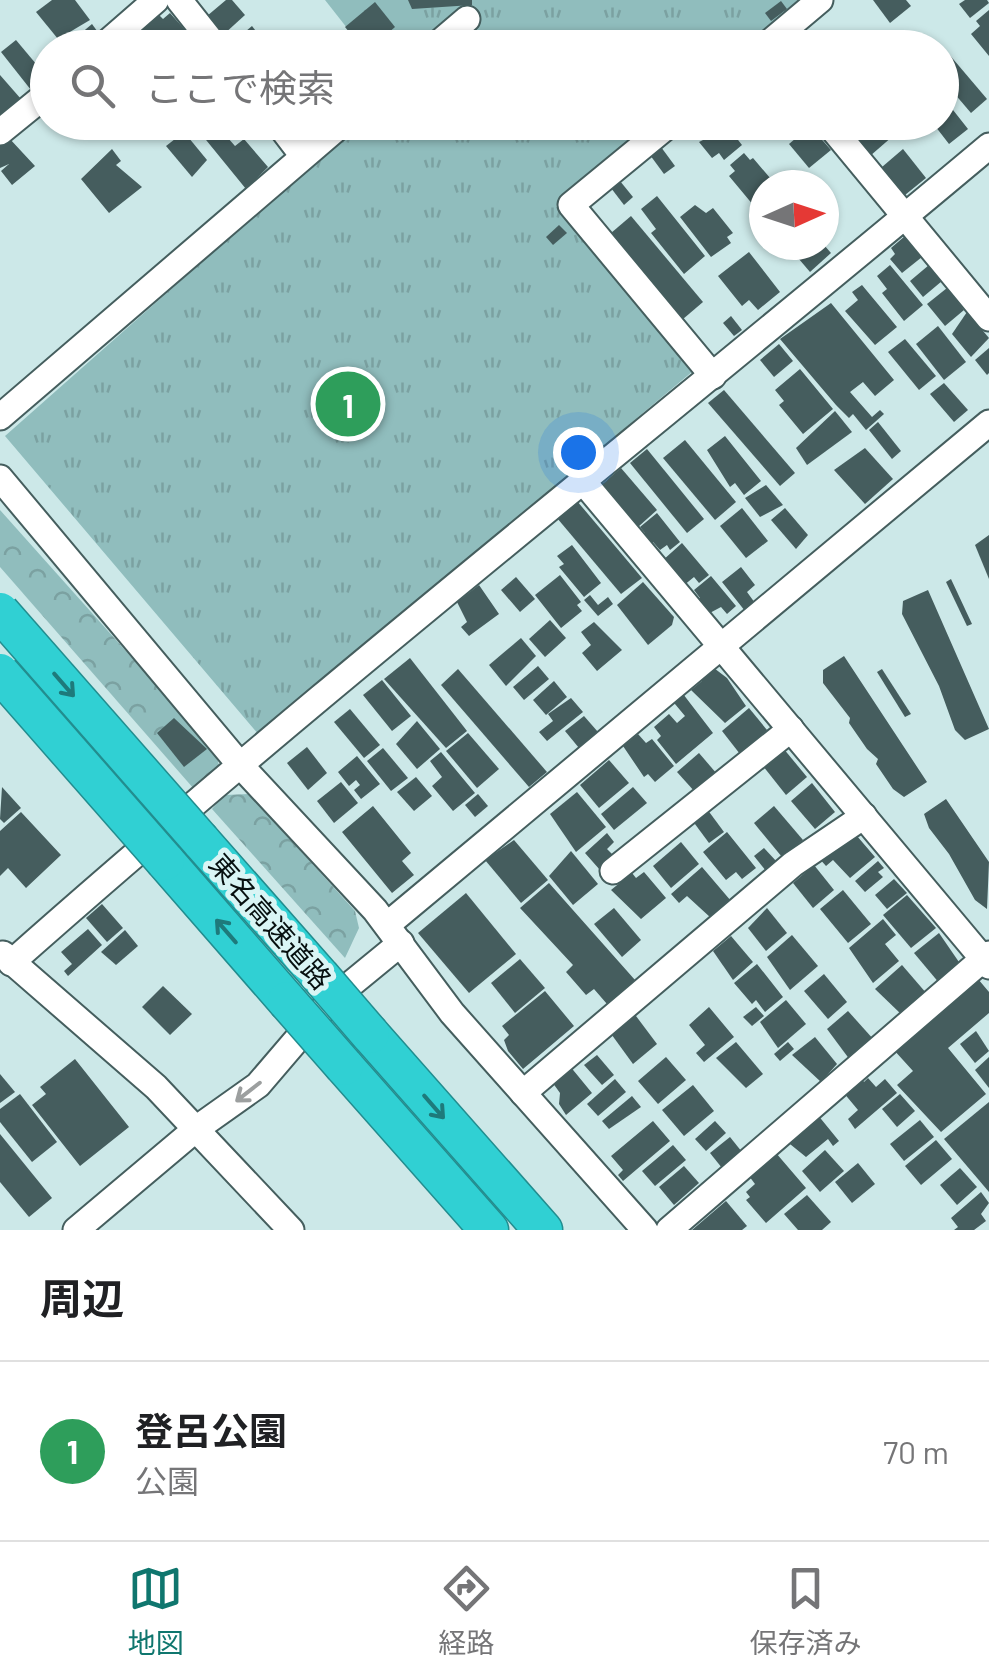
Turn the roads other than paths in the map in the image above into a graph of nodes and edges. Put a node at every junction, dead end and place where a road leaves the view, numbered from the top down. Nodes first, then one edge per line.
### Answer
1 (156, 0) edge
2 (180, 0) edge
3 (820, 0) edge
4 (467, 19) dead end
5 (122, 30) edge
6 (203, 30) edge
7 (454, 30) edge
8 (784, 30) edge
9 (30, 108) edge
10 (0, 132) edge
11 (291, 140) edge
12 (323, 140) edge
13 (650, 140) edge
14 (842, 140) edge
15 (989, 146) edge
16 (304, 156) junction
17 (905, 216) junction
18 (989, 318) edge
19 (714, 376) junction
20 (0, 417) edge
21 (989, 424) edge
22 (0, 478) edge
23 (581, 479) junction
24 (0, 612) edge
25 (722, 648) junction
26 (0, 673) edge
27 (791, 729) junction
28 (242, 766) junction
29 (864, 816) junction
30 (613, 871) dead end
31 (394, 934) junction
32 (987, 960) edge
33 (8, 969) edge
34 (523, 1093) junction
35 (196, 1129) junction
36 (76, 1230) edge
37 (291, 1230) edge
38 (489, 1230) edge
39 (543, 1230) edge
40 (645, 1230) edge
41 (669, 1230) edge

1 - 5 street
2 - 6 street
3 - 8 street
4 - 7 street
9 - 10 street
11 - 16 street
12 - 16 street
13 - 19 street
14 - 17 street
15 - 17 street
16 - 20 street
17 - 18 street
17 - 19 street
19 - 23 street
21 - 25 street
22 - 28 street
23 - 25 street
23 - 28 street
24 -> 39 highway, 東名高速道路, bridge
25 - 27 street
25 - 31 street
38 -> 26 highway, 東名高速道路, bridge
27 - 29 street
27 - 30 street
28 - 31 street
28 - 33 street
29 - 32 street
29 - 34 street
31 - 34 street
31 -> 35 street
32 - 41 street
33 - 35 street
34 - 40 street
35 - 36 street
35 - 37 street

